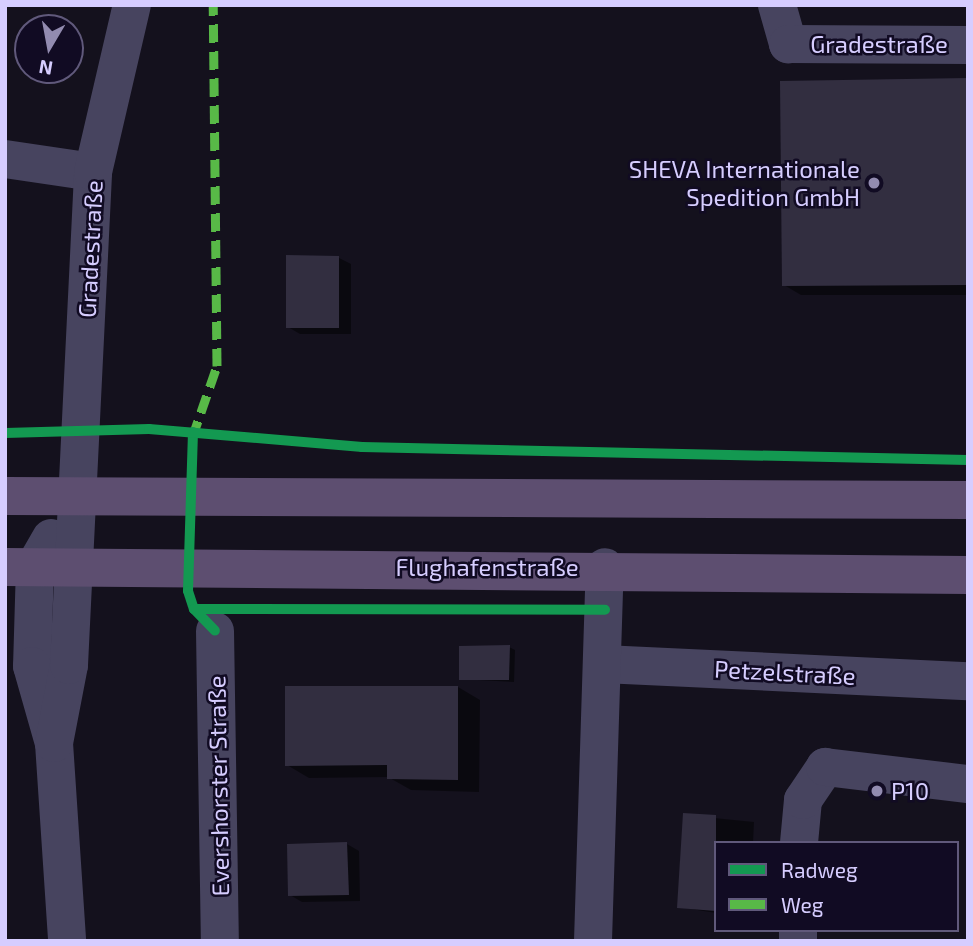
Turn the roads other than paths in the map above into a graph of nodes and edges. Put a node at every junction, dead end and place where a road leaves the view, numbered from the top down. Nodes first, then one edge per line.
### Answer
1 (132, 5) edge
2 (777, 5) edge
3 (968, 45) edge
4 (5, 159) edge
5 (93, 172) junction
6 (5, 496) edge
7 (74, 496) junction
8 (968, 500) edge
9 (72, 566) junction
10 (20, 567) edge
11 (605, 567) junction
12 (968, 575) edge
13 (215, 631) dead end
14 (18, 653) edge
15 (603, 664) junction
16 (968, 681) edge
17 (54, 743) junction
18 (968, 784) edge
19 (799, 841) edge
20 (67, 941) edge
21 (220, 941) edge
22 (593, 941) edge

1 - 5 street, Gradestraße
2 - 3 street, Gradestraße
4 - 5 street
5 - 7 street, Gradestraße
6 - 7 main road
7 - 8 main road
7 - 9 street
7 - 10 street
9 - 10 main road, Flughafenstraße
9 - 11 main road, Flughafenstraße
9 - 17 street
10 - 14 street
11 - 12 main road, Flughafenstraße
11 - 15 street
13 - 21 street, Evershorster Straße
14 - 17 street
15 - 16 street, Petzelstraße
15 - 22 street
17 - 20 street
18 - 19 street

